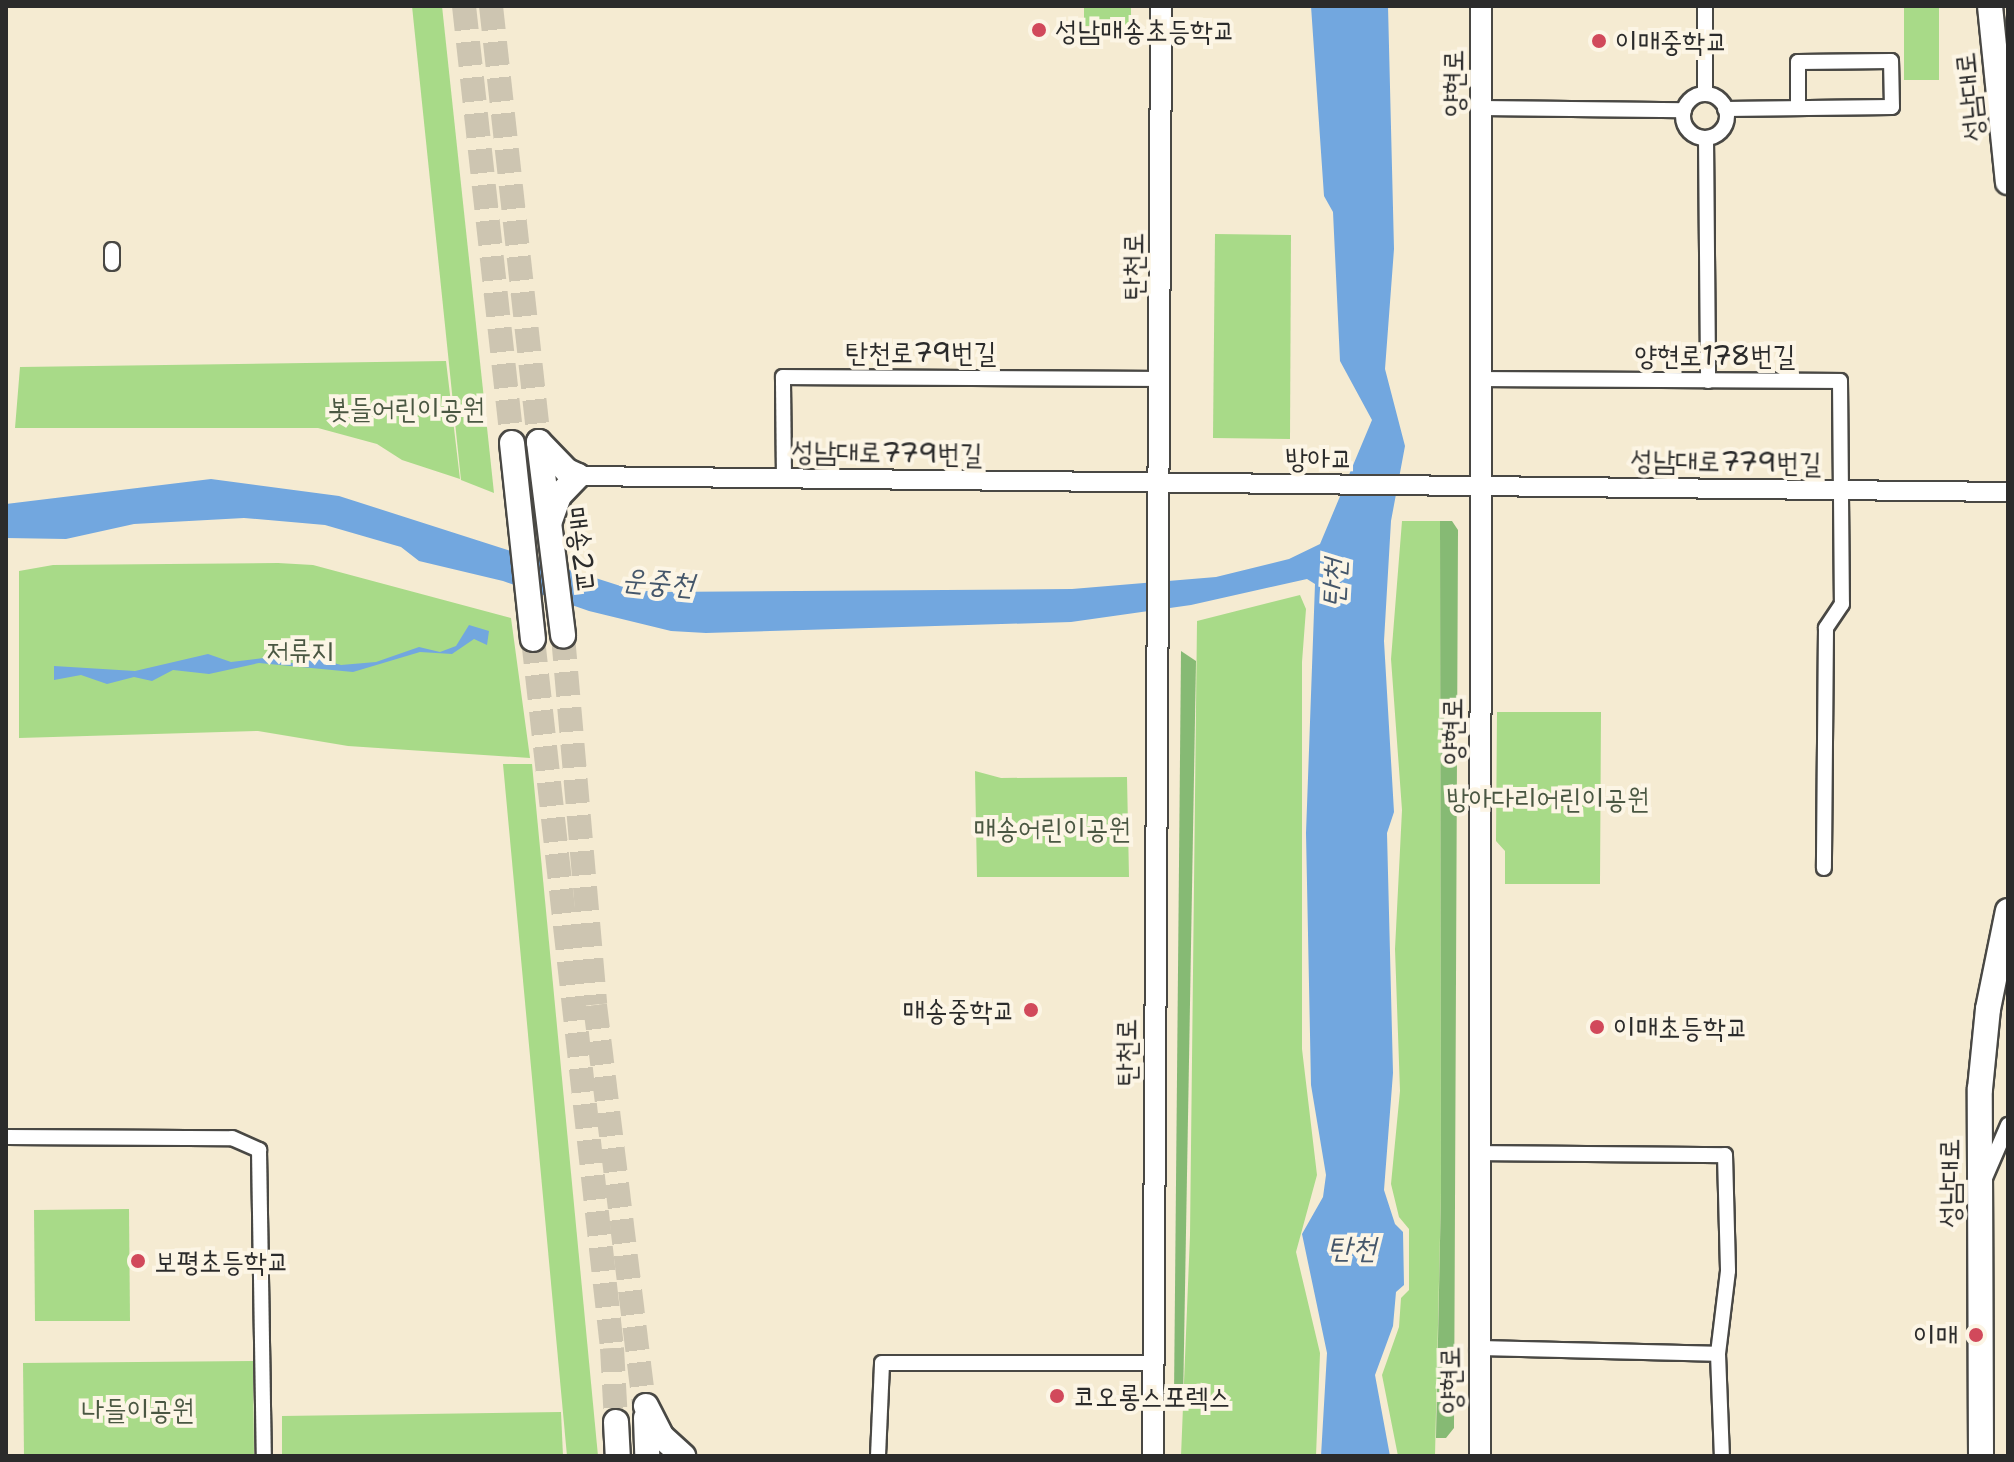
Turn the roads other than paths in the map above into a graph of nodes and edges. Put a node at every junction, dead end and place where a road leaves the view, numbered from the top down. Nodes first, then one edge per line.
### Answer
1 (1161, 6) edge
2 (1481, 6) edge
3 (1705, 6) edge
4 (1990, 6) edge
5 (1705, 94) junction
6 (1481, 108) junction
7 (1798, 108) junction
8 (1725, 109) junction
9 (1684, 110) junction
10 (1706, 138) junction
11 (2008, 182) edge
12 (1160, 379) junction
13 (1481, 379) junction
14 (1708, 381) junction
15 (512, 443) tunnel mouth
16 (578, 476) junction
17 (784, 478) junction
18 (1160, 485) junction
19 (1195, 485) joint
20 (1443, 486) joint
21 (1481, 486) junction
22 (551, 490) junction
23 (1842, 490) junction
24 (2008, 492) edge
25 (562, 630) tunnel mouth
26 (533, 639) tunnel mouth
27 (1824, 868) dead end
28 (2008, 911) edge
29 (2008, 1125) edge
30 (6, 1137) edge
31 (1477, 1153) junction
32 (1980, 1190) junction
33 (1477, 1348) junction
34 (1718, 1354) junction
35 (1153, 1363) junction
36 (616, 1422) tunnel mouth
37 (653, 1434) edge
38 (264, 1456) edge
39 (618, 1456) edge
40 (683, 1456) edge
41 (878, 1456) edge
42 (1153, 1456) edge
43 (1480, 1456) edge
44 (1722, 1456) edge
45 (1981, 1456) edge

1 - 12 main road, 탄천로
2 - 6 main road, 양현로
3 - 5 street
4 - 11 main road, 성남대로
5 - 8 street
5 - 9 street
6 - 9 street
6 - 13 main road, 양현로
7 - 7 street
7 - 8 street
8 - 10 street
9 - 10 street
10 - 14 street
12 - 17 street, 탄천로79번길
12 - 18 main road, 탄천로
13 - 14 street, 양현로178번길
13 - 21 main road, 양현로
14 - 23 street, 양현로178번길
15 - 26 main road, 매송2교
16 - 17 street, 성남대로779번길
16 - 22 main road
16 - 22 main road
17 - 18 street, 성남대로779번길
18 - 19 street, 성남대로779번길
18 - 35 main road, 탄천로
19 - 20 street, 방아교
20 - 21 street, 성남대로779번길
21 - 23 street, 성남대로779번길
21 - 31 main road, 양현로
22 - 25 main road, 매송2교
23 - 24 street, 성남대로779번길
23 - 27 street
28 - 32 main road, 성남대로
29 - 32 street
30 - 38 street
31 - 33 main road, 양현로
31 - 34 street
32 - 45 main road, 성남대로
33 - 34 street
33 - 43 main road, 양현로
34 - 44 street
35 - 41 street
35 - 42 main road, 탄천로
36 - 39 main road
37 - 40 main road

